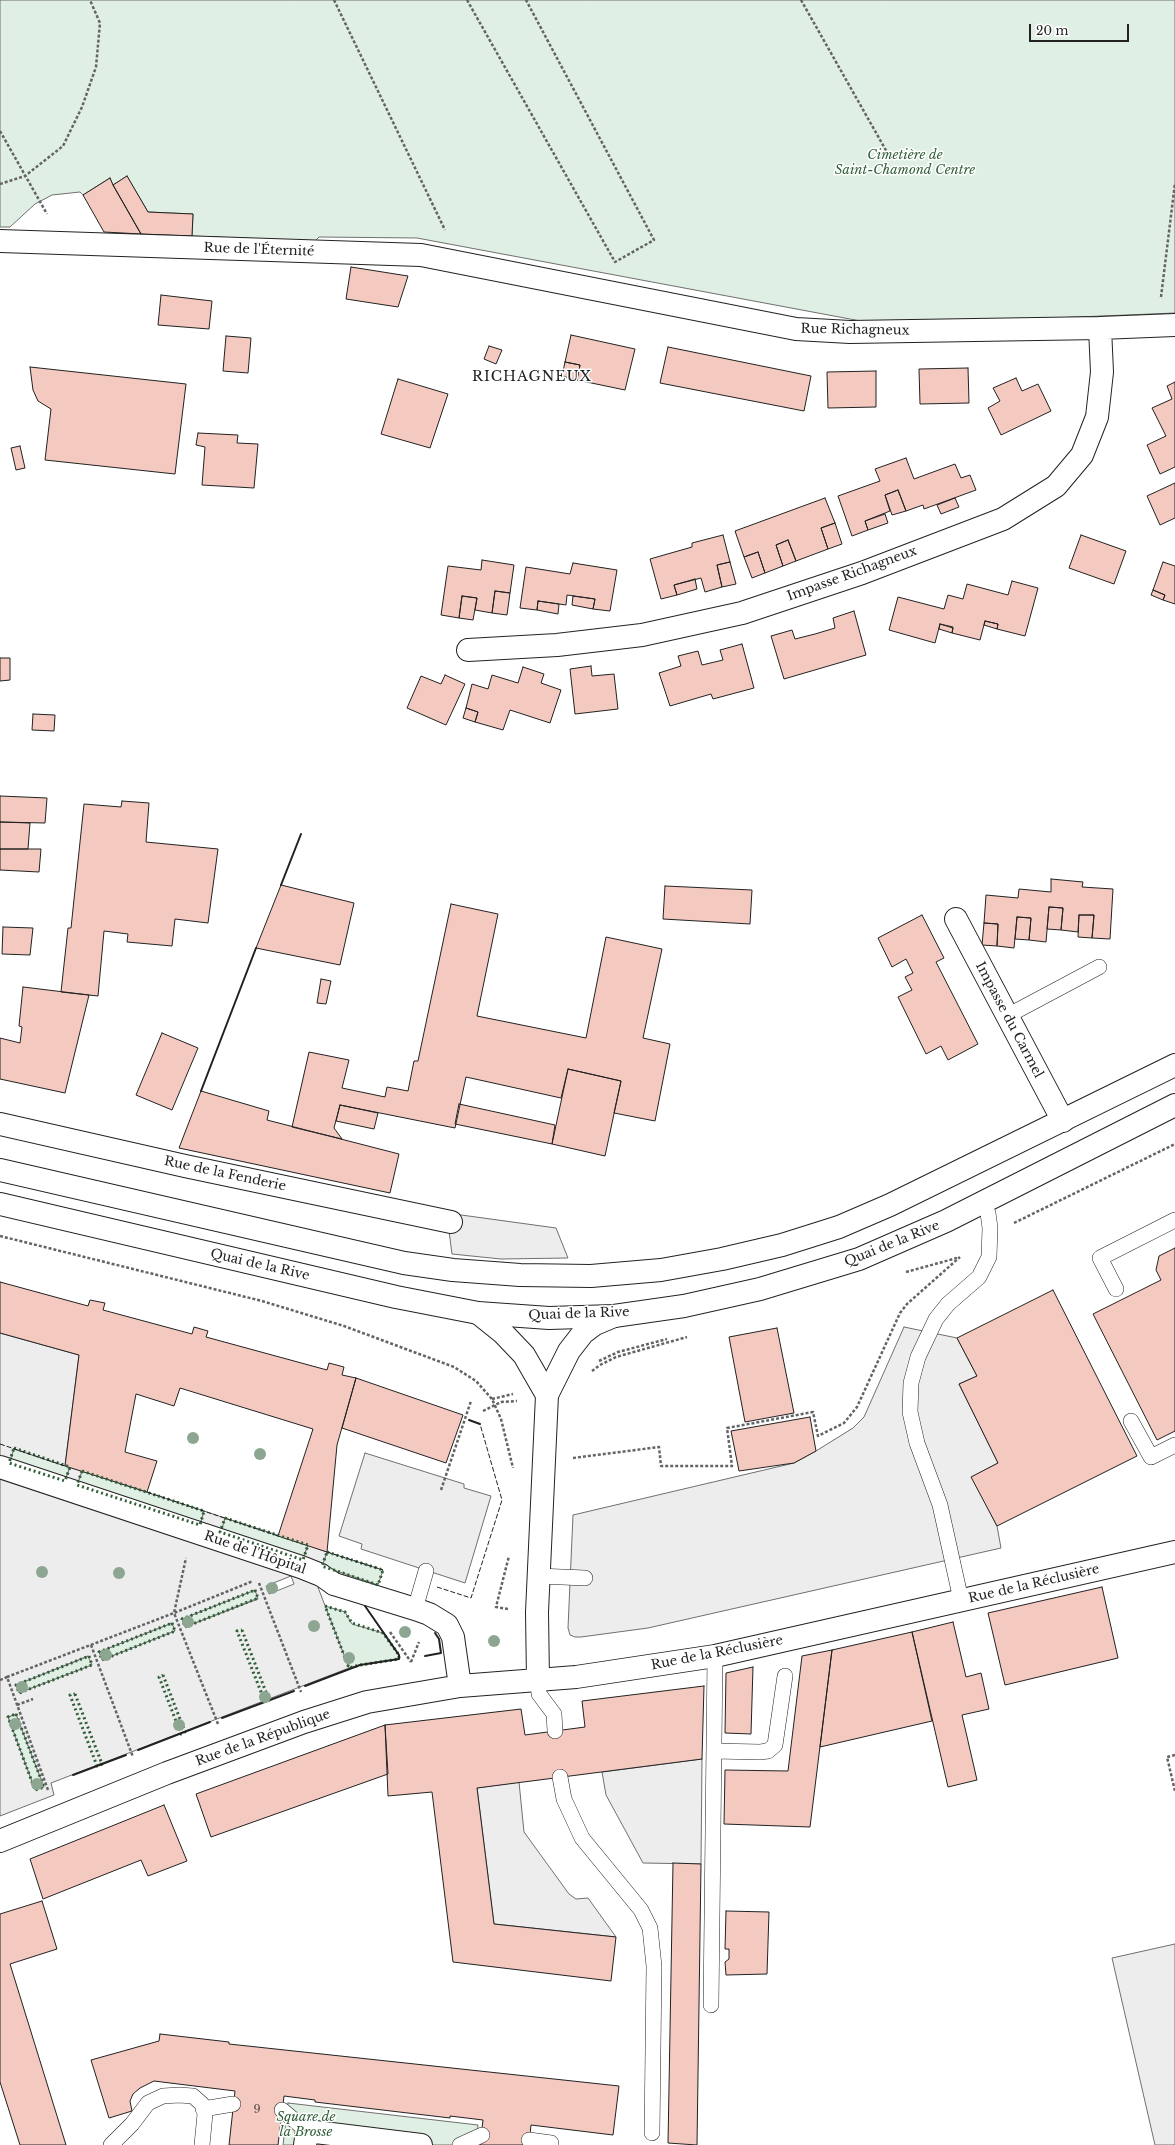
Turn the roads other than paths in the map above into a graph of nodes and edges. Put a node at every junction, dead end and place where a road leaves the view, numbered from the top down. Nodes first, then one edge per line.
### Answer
1 (0, 240) edge
2 (517, 274) joint
3 (1166, 325) edge
4 (1100, 328) junction
5 (468, 650) dead end
6 (956, 919) dead end
7 (1098, 967) dead end
8 (1007, 1016) junction
9 (1175, 1065) edge
10 (1175, 1105) edge
11 (1063, 1120) junction
12 (0, 1124) edge
13 (0, 1170) edge
14 (982, 1202) junction
15 (0, 1204) edge
16 (1175, 1220) edge
17 (452, 1222) dead end
18 (1116, 1289) dead end
19 (478, 1313) junction
20 (614, 1316) junction
21 (547, 1398) junction
22 (1131, 1421) dead end
23 (1175, 1445) edge
24 (0, 1467) edge
25 (1175, 1552) edge
26 (426, 1571) dead end
27 (539, 1576) junction
28 (578, 1577) dead end
29 (960, 1600) junction
30 (415, 1609) junction
31 (715, 1656) junction
32 (785, 1676) dead end
33 (538, 1681) junction
34 (460, 1686) junction
35 (556, 1731) dead end
36 (714, 1751) junction
37 (560, 1777) dead end
38 (0, 1841) edge
39 (712, 2005) dead end
40 (233, 2104) dead end
41 (203, 2109) junction
42 (282, 2110) dead end
43 (652, 2133) dead end
44 (482, 2135) dead end
45 (306, 2138) edge
46 (529, 2140) dead end
47 (112, 2145) edge
48 (202, 2145) edge
49 (421, 2145) edge
50 (460, 2145) edge
51 (550, 2145) edge

1 - 2 street, Rue de l'Éternité
2 - 4 street, Rue Richagneux
3 - 4 street, Rue Richagneux
4 - 5 street, Impasse Richagneux
6 - 8 street, Impasse du Carmel
7 - 8 lane
8 - 11 street, Impasse du Carmel
9 - 11 street
10 - 14 street, Quai de la Rive
11 - 13 street
12 - 17 street, Rue de la Fenderie
14 - 20 street, Quai de la Rive
14 - 29 lane
15 - 19 street, Quai de la Rive
16 - 18 lane
19 - 20 street, Quai de la Rive
19 - 21 street
20 - 21 street
21 - 27 street
22 - 23 lane
24 - 30 street, Rue de l'Hôpital
25 - 29 street, Rue de la Réclusière
26 - 30 lane
27 - 28 lane
27 - 33 street
29 - 31 street, Rue de la Réclusière
30 - 34 street, Rue de l'Hôpital
31 - 33 street, Rue de la Réclusière
31 - 36 lane
32 - 36 lane
33 - 34 street, Rue de la République
33 - 35 lane
34 - 38 street, Rue de la République
36 - 39 lane
37 - 43 lane
40 - 41 lane
41 - 47 lane
41 - 48 lane
42 - 45 lane
44 - 50 lane
45 - 49 street
46 - 51 lane

